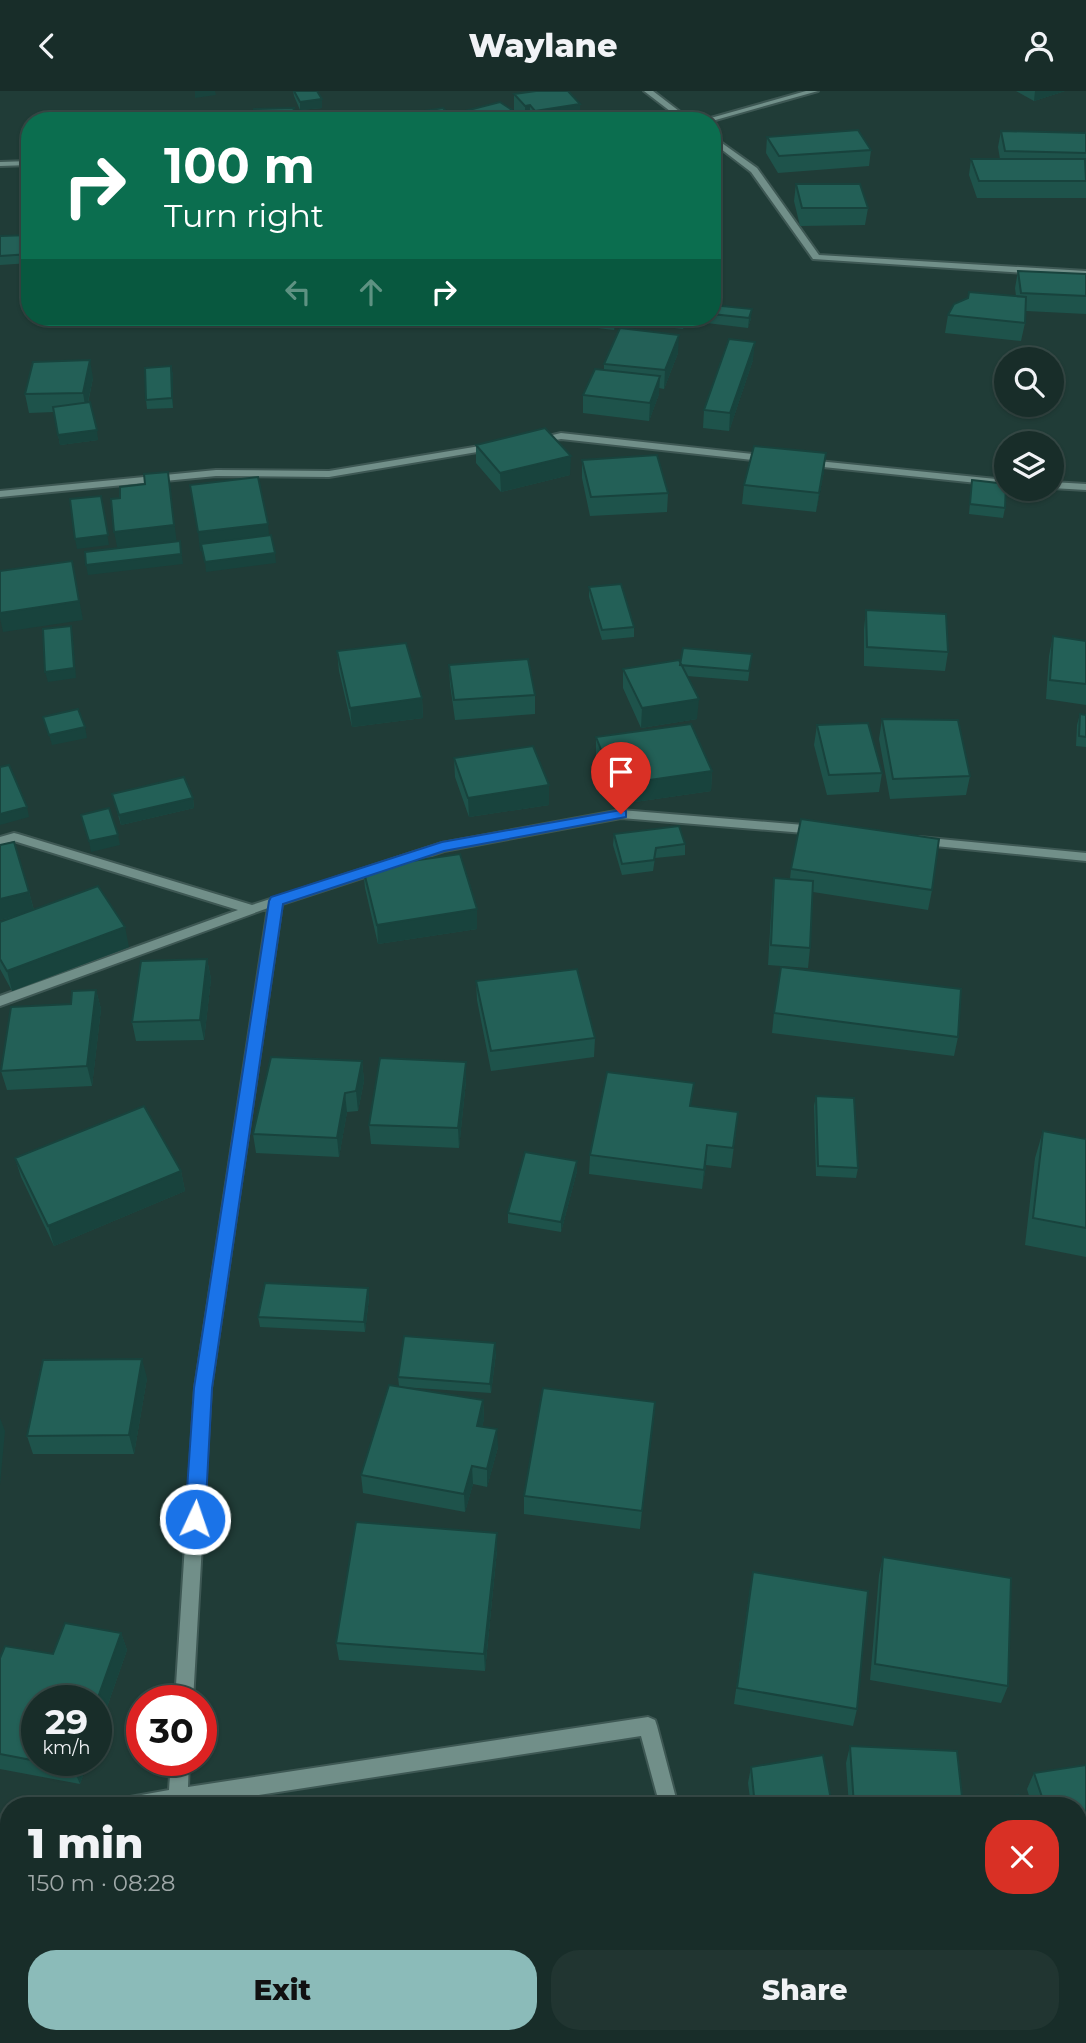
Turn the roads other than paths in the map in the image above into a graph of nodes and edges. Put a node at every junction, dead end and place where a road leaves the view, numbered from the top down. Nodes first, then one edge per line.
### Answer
1 (648, 91) edge
2 (814, 91) edge
3 (676, 112) edge
4 (721, 117) edge
5 (721, 145) edge
6 (21, 163) edge
7 (0, 164) edge
8 (1086, 274) edge
9 (520, 443) edge
10 (507, 445) edge
11 (786, 461) edge
12 (799, 462) edge
13 (994, 482) edge
14 (1064, 486) edge
15 (1086, 487) edge
16 (0, 494) edge
17 (831, 832) edge
18 (898, 839) edge
19 (0, 841) edge
20 (1086, 857) edge
21 (276, 901) junction
22 (253, 909) junction
23 (0, 1002) edge
24 (185, 1685) edge
25 (179, 1776) edge
26 (178, 1797) joint
27 (666, 1797) edge

1 - 3 street
2 - 4 street
5 - 8 street
6 - 7 street
9 - 11 street
10 - 16 street
12 - 13 street
14 - 15 street
17 - 21 street
18 - 20 street
19 - 22 street
21 - 22 street
21 - 24 street
22 - 23 street
25 - 26 street
26 - 27 street

